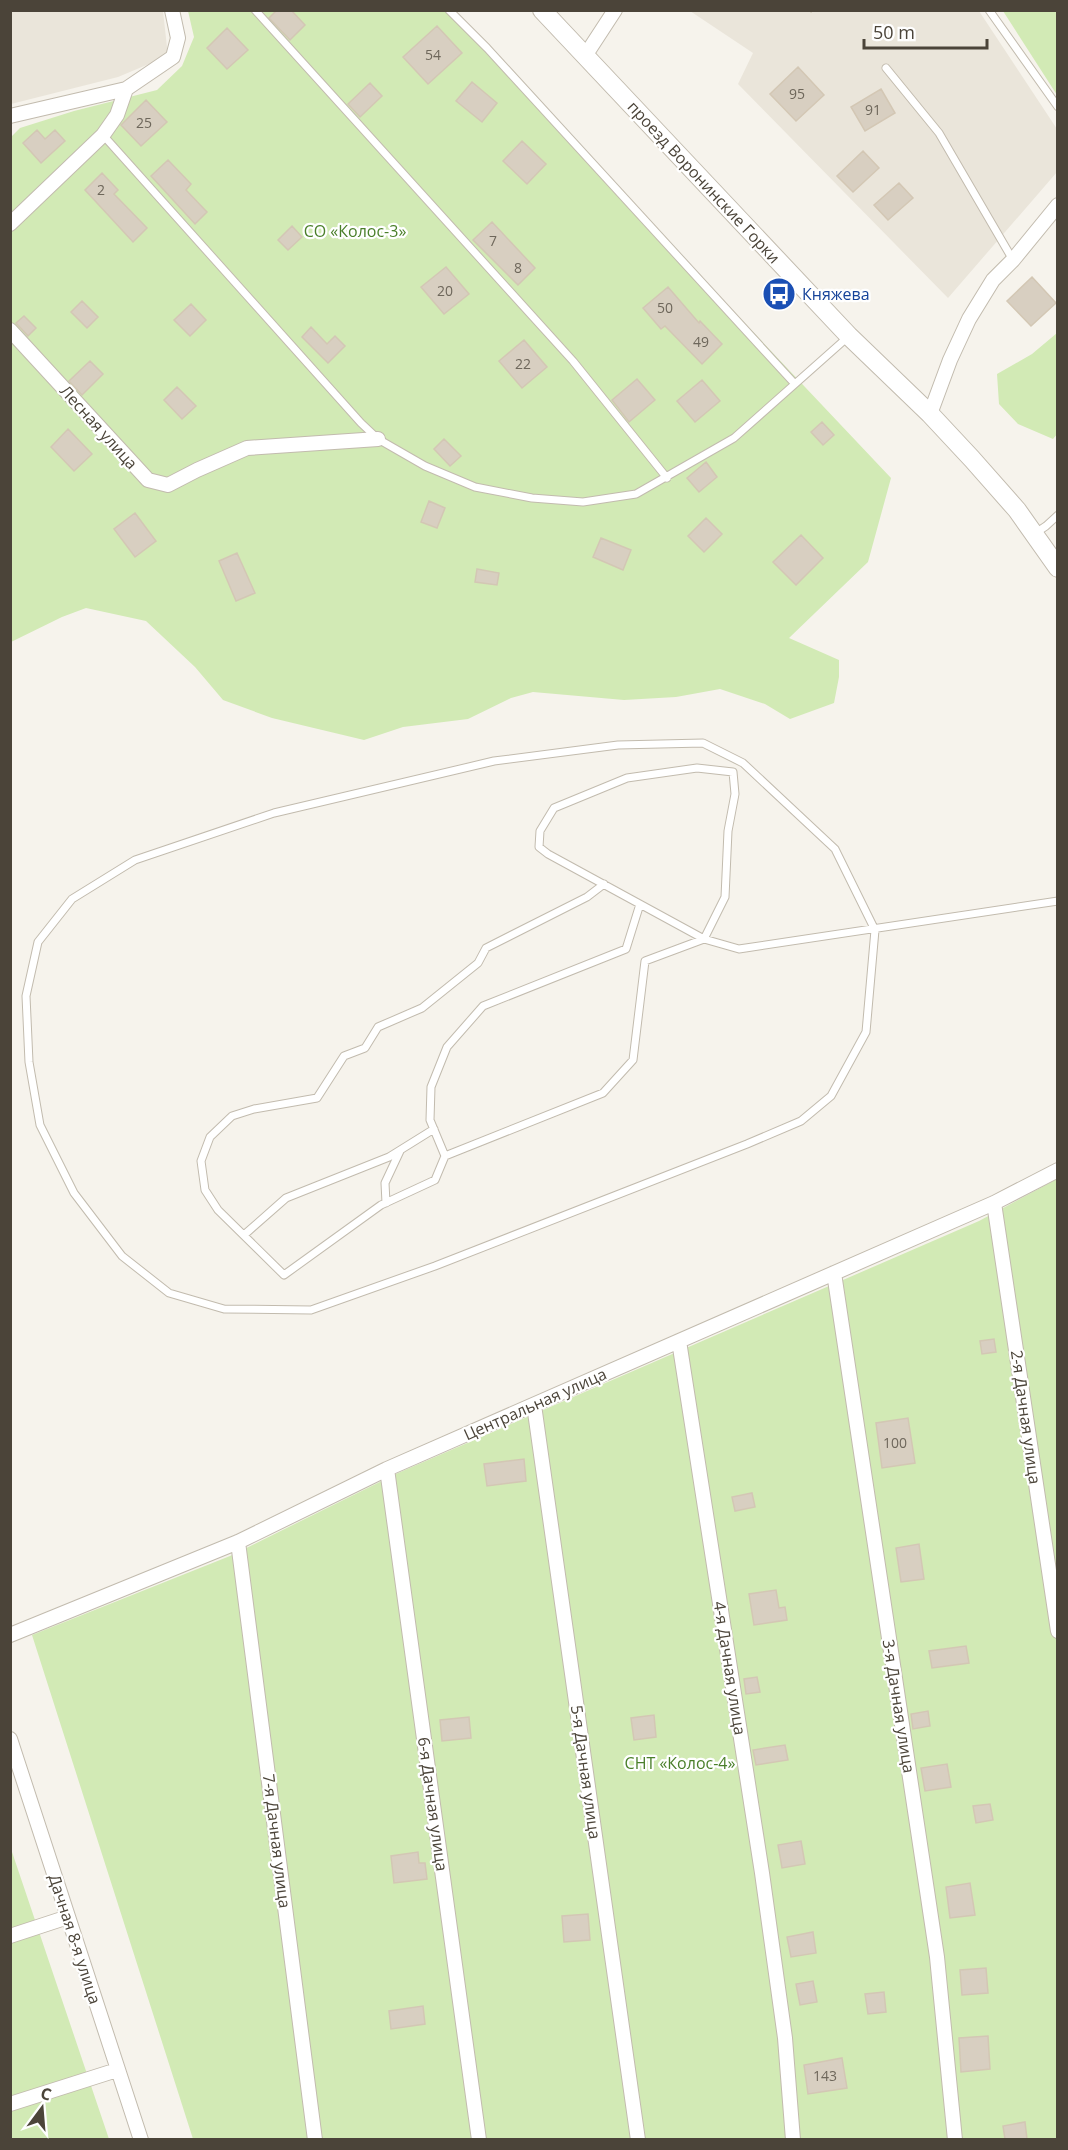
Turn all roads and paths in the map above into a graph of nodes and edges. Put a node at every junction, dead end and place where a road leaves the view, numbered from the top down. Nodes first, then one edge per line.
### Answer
1 (172, 10) edge
2 (255, 10) edge
3 (449, 10) edge
4 (542, 10) edge
5 (615, 10) edge
6 (989, 10) edge
7 (585, 56) junction
8 (886, 68) dead end
9 (126, 89) junction
10 (1058, 107) edge
11 (10, 116) edge
12 (103, 135) junction
13 (1058, 205) edge
14 (10, 224) edge
15 (1013, 260) junction
16 (10, 330) edge
17 (849, 336) junction
18 (794, 383) junction
19 (930, 414) junction
20 (378, 439) junction
21 (667, 478) junction
22 (1058, 514) edge
23 (1034, 534) junction
24 (1058, 568) edge
25 (743, 763) junction
26 (734, 772) junction
27 (604, 884) junction
28 (1058, 901) edge
29 (640, 904) junction
30 (875, 930) junction
31 (704, 939) junction
32 (434, 1129) junction
33 (400, 1150) junction
34 (445, 1156) junction
35 (1058, 1170) edge
36 (386, 1203) junction
37 (994, 1203) junction
38 (244, 1235) junction
39 (834, 1274) junction
40 (680, 1341) junction
41 (534, 1405) junction
42 (387, 1469) junction
43 (238, 1542) junction
44 (1058, 1630) edge
45 (10, 1635) edge
46 (10, 1739) edge
47 (14, 1765) edge
48 (68, 1917) junction
49 (10, 1936) edge
50 (117, 2070) junction
51 (10, 2104) edge
52 (141, 2139) edge
53 (315, 2139) edge
54 (479, 2139) edge
55 (638, 2139) edge
56 (793, 2139) edge
57 (955, 2139) edge

1 - 9 street
2 - 21 lane
3 - 18 lane
4 - 7 street, проезд Воронинские Горки
5 - 7 street
6 - 10 lane
7 - 17 street, проезд Воронинские Горки
8 - 15 lane
9 - 11 street
9 - 12 street
12 - 14 street
12 - 20 lane
13 - 15 street
15 - 19 street
16 - 20 street, Лесная улица
17 - 18 lane
17 - 19 street, проезд Воронинские Горки
18 - 21 lane
19 - 23 street, проезд Воронинские Горки
20 - 21 lane
22 - 23 lane
23 - 24 street, проезд Воронинские Горки
25 - 26 lane
25 - 30 lane
25 - 30 lane
26 - 27 lane
26 - 31 lane
27 - 29 lane
27 - 38 lane
28 - 30 lane
29 - 31 lane
29 - 32 lane
30 - 31 lane
31 - 34 lane
32 - 33 lane
32 - 34 lane
33 - 36 lane
33 - 38 lane
34 - 36 lane
35 - 37 street, Центральная улица
36 - 38 lane
37 - 39 street, Центральная улица
37 - 44 street, 2-я Дачная улица
39 - 40 street, Центральная улица
39 - 57 street, 3-я Дачная улица
40 - 41 street, Центральная улица
40 - 56 street, 4-я Дачная улица
41 - 42 street, Центральная улица
41 - 55 street, 5-я Дачная улица
42 - 43 street, Центральная улица
42 - 54 street, 6-я Дачная улица
43 - 45 street, Центральная улица
43 - 53 street, 7-я Дачная улица
46 - 47 street, Дачная 8-я улица
47 - 48 street, Дачная 8-я улица
48 - 49 street
48 - 50 street, Дачная 8-я улица
50 - 51 street
50 - 52 street, Дачная 8-я улица

